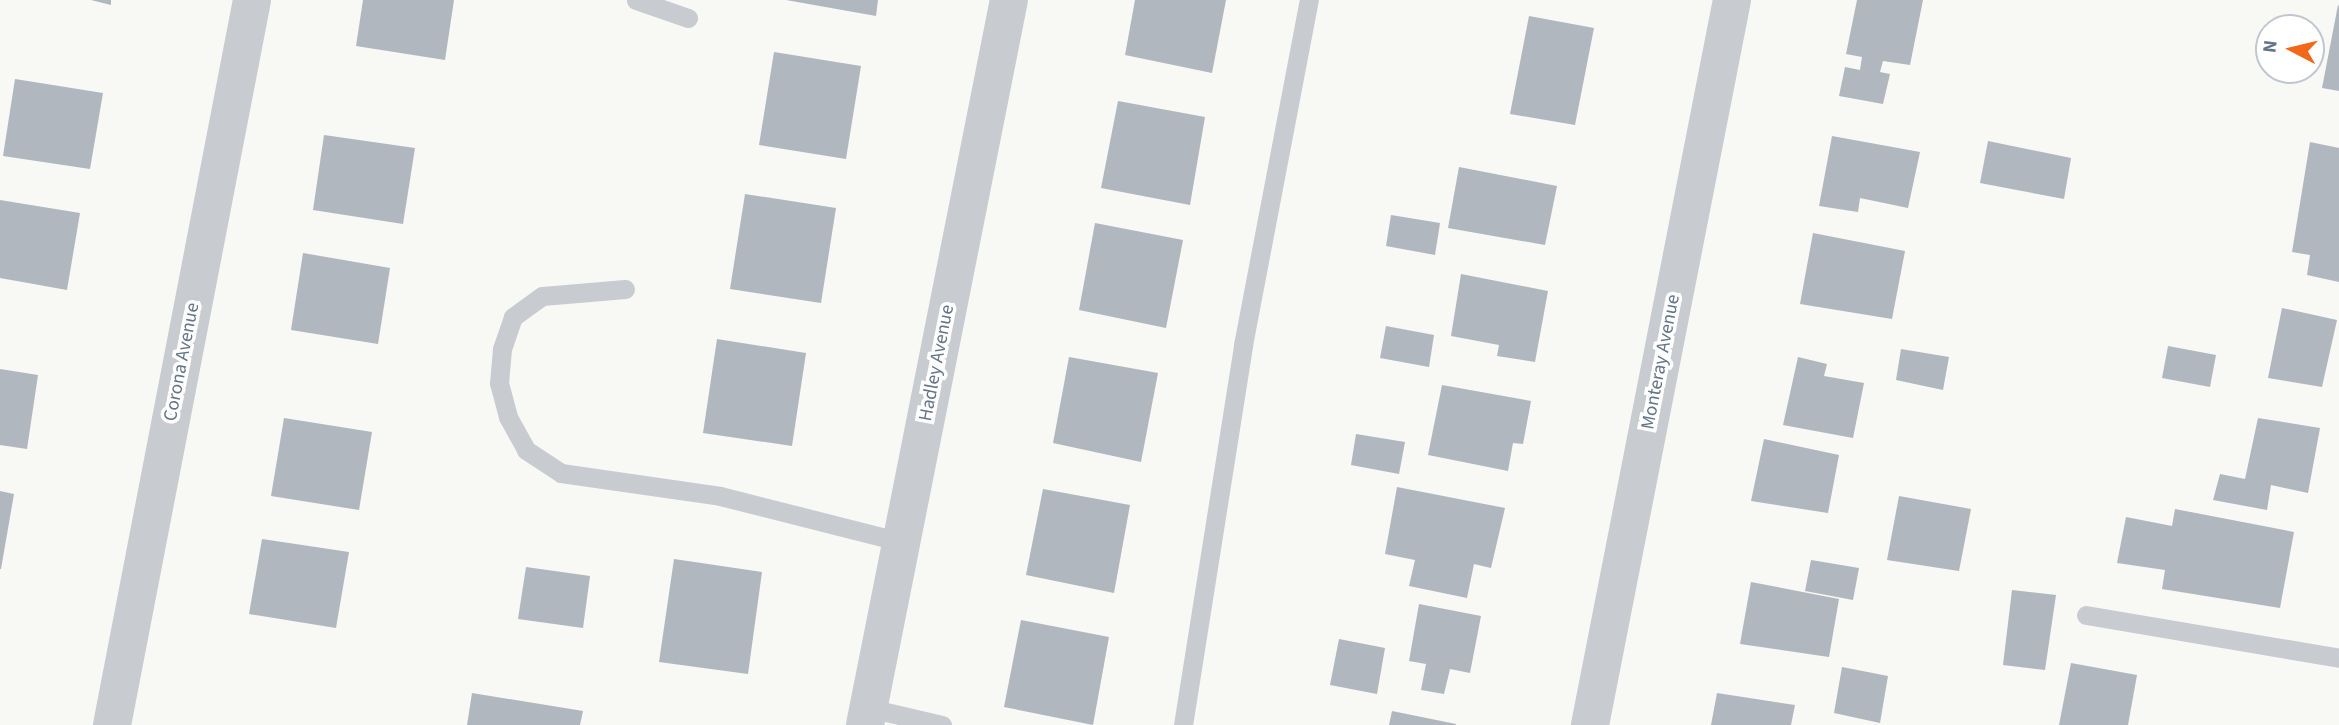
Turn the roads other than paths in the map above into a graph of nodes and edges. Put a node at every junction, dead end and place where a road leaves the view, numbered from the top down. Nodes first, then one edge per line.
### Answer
1 (252, 0) edge
2 (636, 0) edge
3 (1009, 0) edge
4 (1309, 0) edge
5 (1732, 0) edge
6 (688, 18) dead end
7 (625, 289) dead end
8 (902, 542) junction
9 (2086, 615) dead end
10 (2339, 658) edge
11 (867, 716) edge
12 (112, 725) edge
13 (942, 725) edge
14 (1183, 725) edge
15 (1590, 725) edge

1 - 12 street, Corona Avenue
2 - 6 lane
3 - 8 street, Hadley Avenue
4 - 14 lane
5 - 15 street, Monteray Avenue
7 - 8 lane
8 - 11 street, Hadley Avenue
9 - 10 lane
11 - 13 lane

